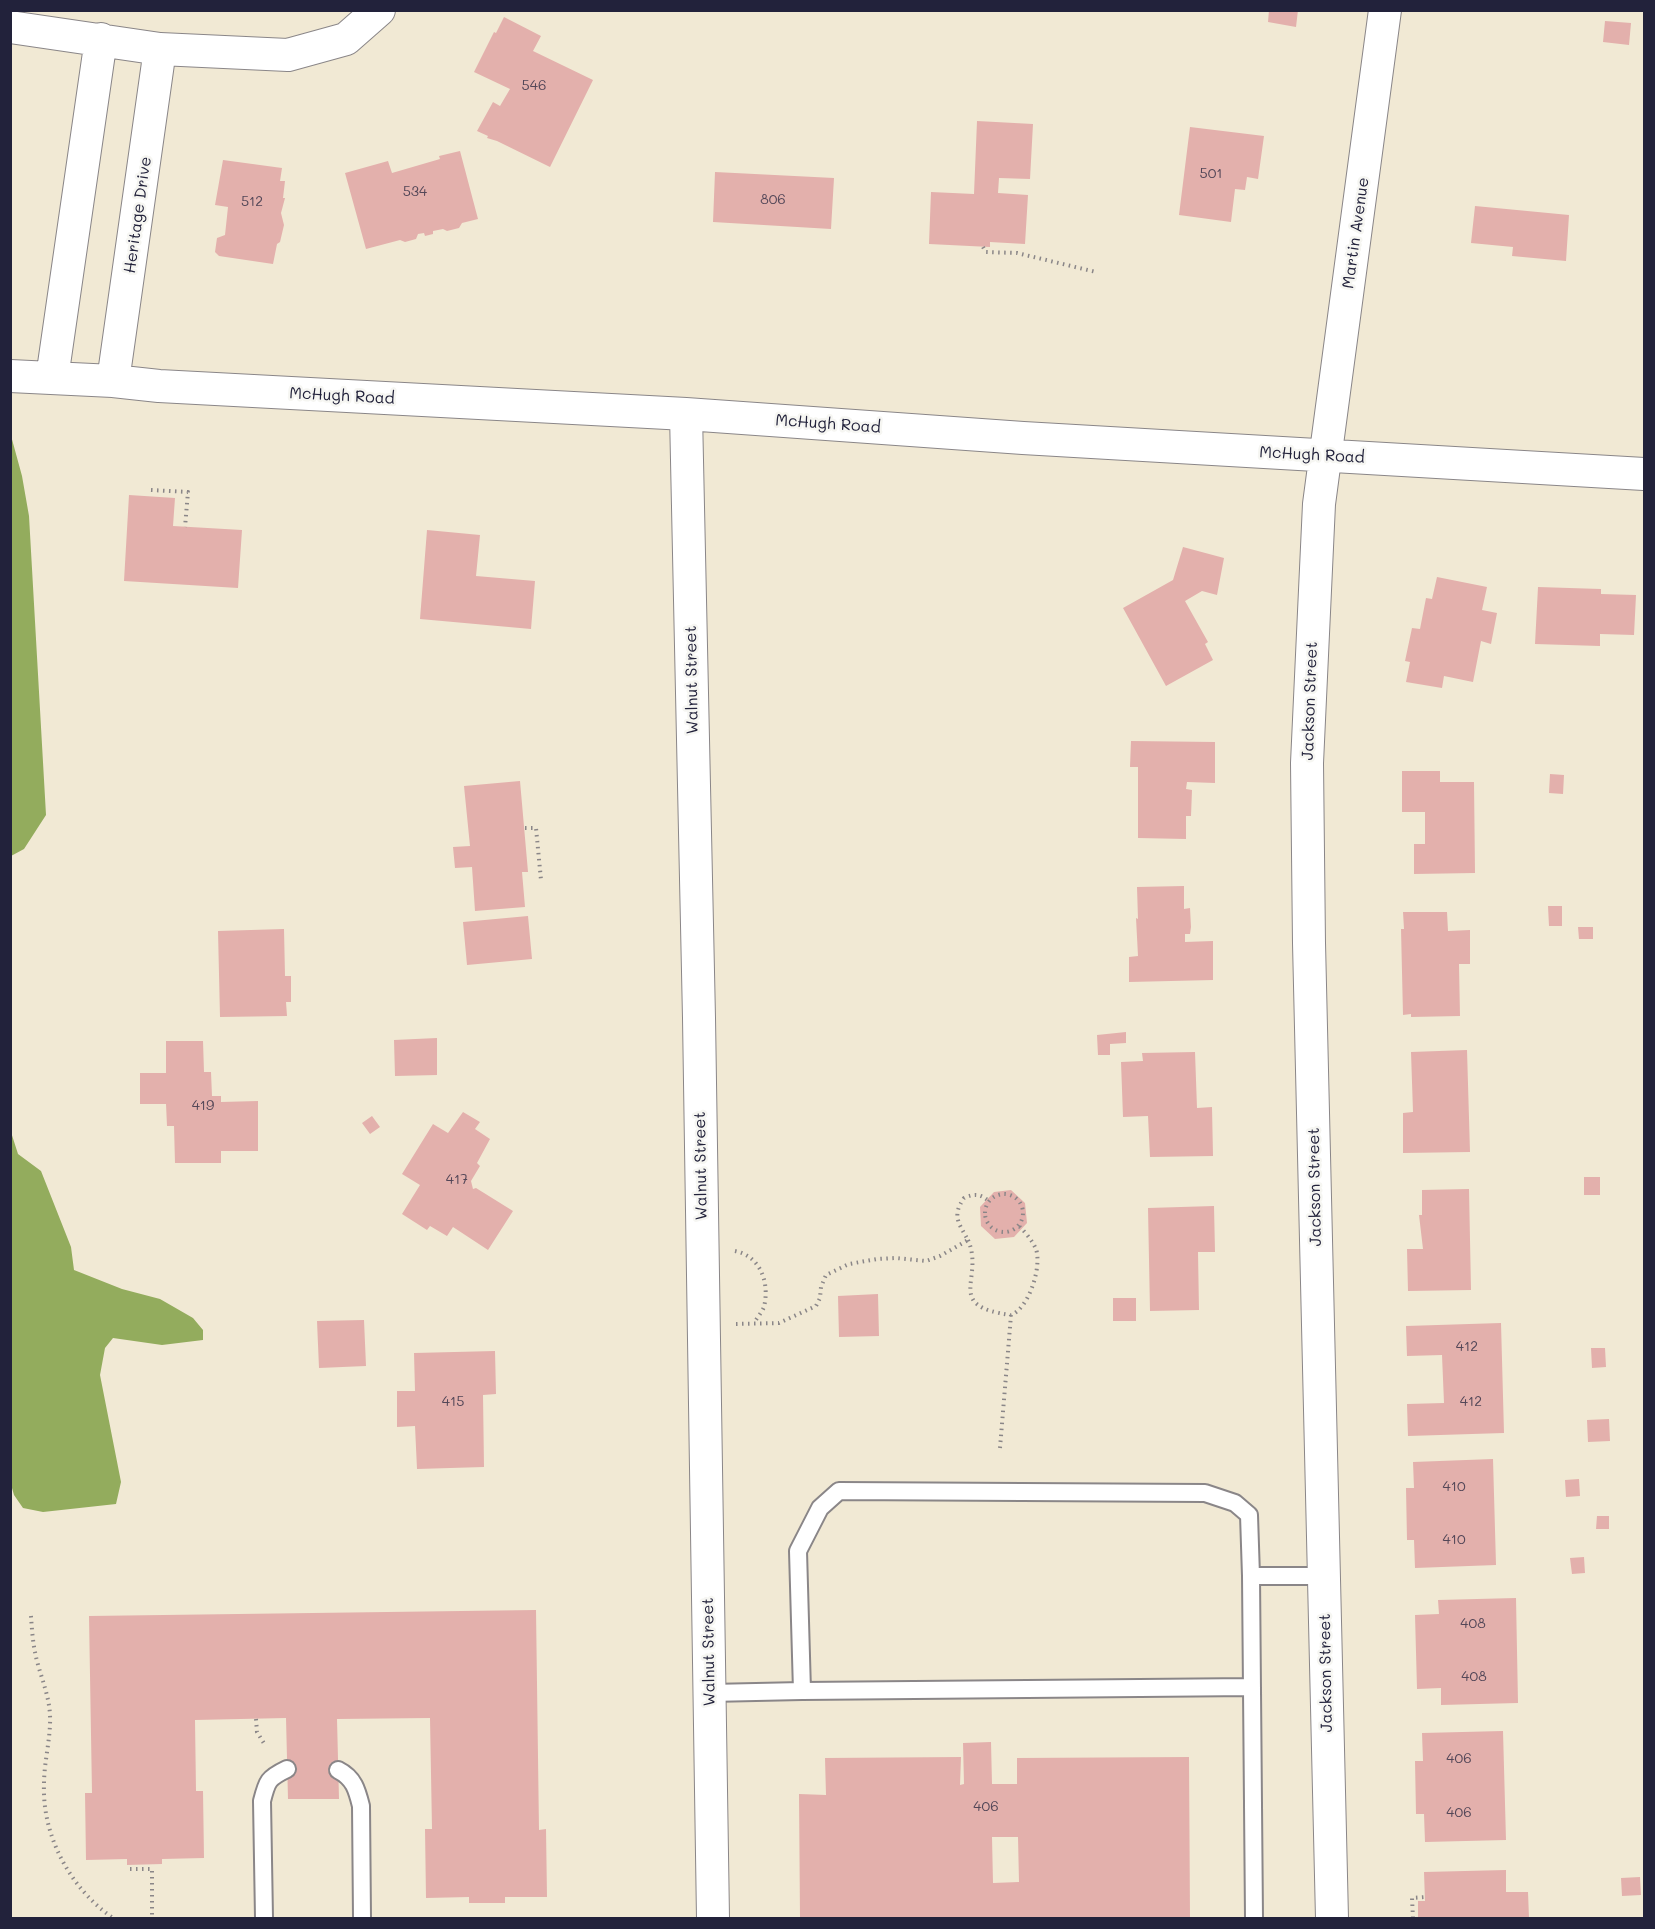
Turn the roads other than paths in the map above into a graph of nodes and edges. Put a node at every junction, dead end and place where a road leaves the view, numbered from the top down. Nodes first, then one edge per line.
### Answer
1 (379, 10) edge
2 (1385, 10) edge
3 (10, 27) edge
4 (101, 39) junction
5 (160, 49) junction
6 (10, 376) edge
7 (52, 378) junction
8 (114, 381) junction
9 (686, 414) junction
10 (1324, 456) junction
11 (1644, 474) edge
12 (1251, 1576) junction
13 (1324, 1576) junction
14 (1252, 1687) junction
15 (802, 1691) junction
16 (710, 1693) junction
17 (288, 1769) dead end
18 (338, 1770) dead end
19 (264, 1918) edge
20 (362, 1918) edge
21 (713, 1918) edge
22 (1254, 1918) edge
23 (1332, 1918) edge

1 - 5 street
2 - 10 street, Martin Avenue
3 - 4 street
4 - 5 street
4 - 7 street
5 - 8 street, Heritage Drive
6 - 7 street, McHugh Road
7 - 8 street, McHugh Road
8 - 9 street, McHugh Road
9 - 10 street, McHugh Road
9 - 16 street, Walnut Street
10 - 11 street, McHugh Road
10 - 13 street, Jackson Street
12 - 13 lane
12 - 14 lane
12 - 15 lane
13 - 23 street, Jackson Street
14 - 15 lane
14 - 22 lane
15 - 16 lane
16 - 21 street, Walnut Street
17 - 19 lane
18 - 20 lane

